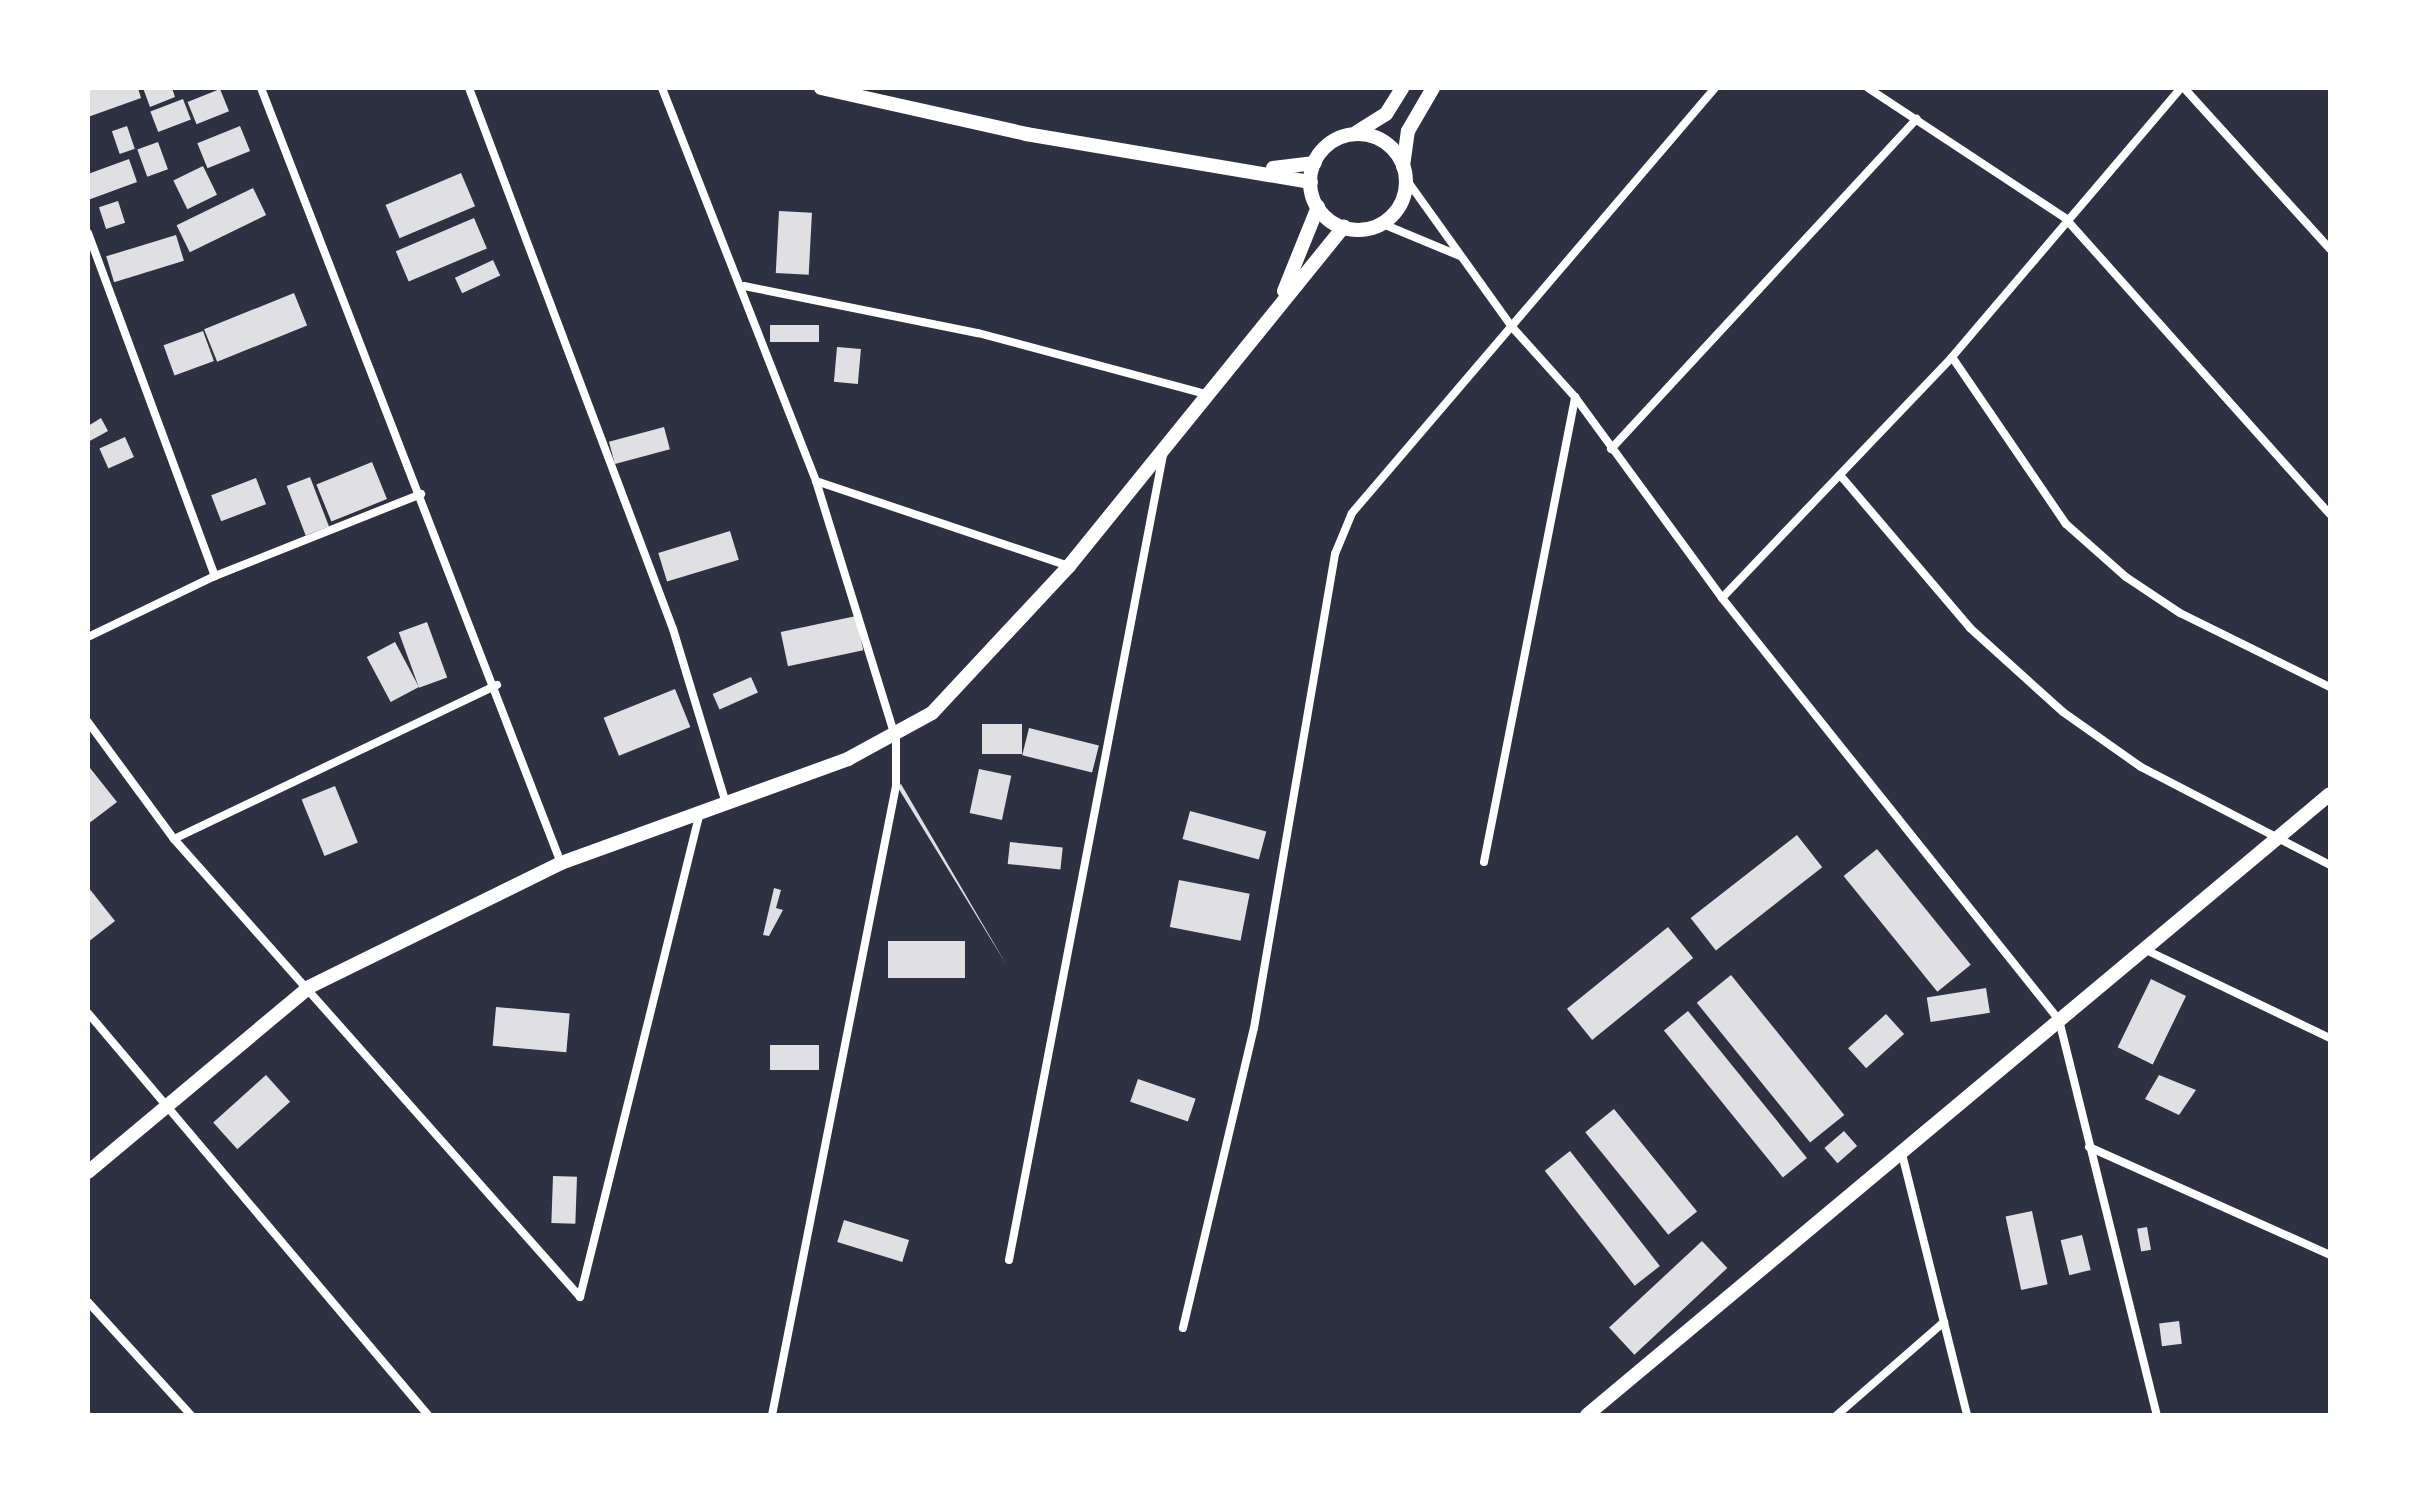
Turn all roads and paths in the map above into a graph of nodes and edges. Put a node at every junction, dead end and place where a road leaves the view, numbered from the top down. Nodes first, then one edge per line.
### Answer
1 (261, 88) edge
2 (469, 88) edge
3 (662, 88) edge
4 (821, 88) edge
5 (1402, 88) edge
6 (1433, 88) edge
7 (1715, 88) edge
8 (1868, 88) edge
9 (2183, 88) edge
10 (1917, 119) junction
11 (1357, 132) junction
12 (1315, 163) junction
13 (1264, 170) junction
14 (1404, 173) junction
15 (1311, 182) junction
16 (1318, 207) junction
17 (2065, 218) junction
18 (1383, 224) junction
19 (1344, 226) junction
20 (88, 233) edge
21 (2330, 249) edge
22 (1461, 257) junction
23 (744, 286) junction
24 (1280, 303) junction
25 (1512, 327) junction
26 (1952, 357) junction
27 (1209, 395) junction
28 (1575, 397) junction
29 (1611, 449) junction
30 (1164, 454) junction
31 (1840, 475) junction
32 (816, 481) junction
33 (421, 494) junction
34 (2330, 514) edge
35 (1069, 566) junction
36 (215, 576) junction
37 (1722, 598) junction
38 (88, 637) edge
39 (497, 685) junction
40 (2330, 687) edge
41 (88, 722) edge
42 (896, 739) junction
43 (2330, 794) edge
44 (726, 803) junction
45 (700, 812) junction
46 (2272, 837) junction
47 (174, 839) junction
48 (1484, 862) dead end
49 (561, 863) junction
50 (2330, 865) edge
51 (2144, 949) junction
52 (309, 987) junction
53 (88, 1013) edge
54 (2059, 1020) junction
55 (2330, 1038) edge
56 (162, 1104) junction
57 (2089, 1147) junction
58 (1902, 1154) junction
59 (88, 1172) edge
60 (2330, 1255) edge
61 (1009, 1260) dead end
62 (88, 1302) edge
63 (1944, 1322) junction
64 (1183, 1328) dead end
65 (191, 1415) edge
66 (428, 1415) edge
67 (772, 1415) edge
68 (1587, 1415) edge
69 (1837, 1415) edge
70 (1967, 1415) edge
71 (2157, 1415) edge

1 - 33 street
2 - 44 street
3 - 23 street
4 - 13 street
5 - 11 street
6 - 14 street
7 - 25 street
8 - 10 street
9 - 17 street
9 - 21 street
10 - 17 street
10 - 29 street
11 - 12 street
11 - 14 street
12 - 13 street
12 - 15 street
13 - 15 street
14 - 18 street
14 - 22 street
15 - 16 street
16 - 19 street
16 - 24 street
17 - 26 street
17 - 34 street
18 - 19 street
18 - 22 street
19 - 24 street
20 - 36 street
22 - 25 street
23 - 27 street
23 - 32 street
24 - 27 street
25 - 28 street
25 - 64 street
26 - 31 street
26 - 40 street
27 - 30 street
28 - 29 street
28 - 48 street
29 - 37 street
30 - 35 street
30 - 61 street
31 - 37 street
31 - 46 street
32 - 35 street
32 - 42 street
33 - 36 street
33 - 39 street
35 - 42 street
36 - 38 street
37 - 54 street
39 - 47 street
39 - 49 street
41 - 47 street
42 - 44 street
42 - 67 street
43 - 46 street
44 - 45 street
45 - 49 street
45 - 52 street
46 - 50 street
46 - 51 street
47 - 52 street
49 - 52 street
51 - 54 street
51 - 55 street
52 - 56 street
53 - 56 street
54 - 57 street
54 - 58 street
56 - 59 street
56 - 66 street
57 - 60 street
57 - 71 street
58 - 63 street
58 - 68 street
62 - 65 street
63 - 69 street
63 - 70 street

